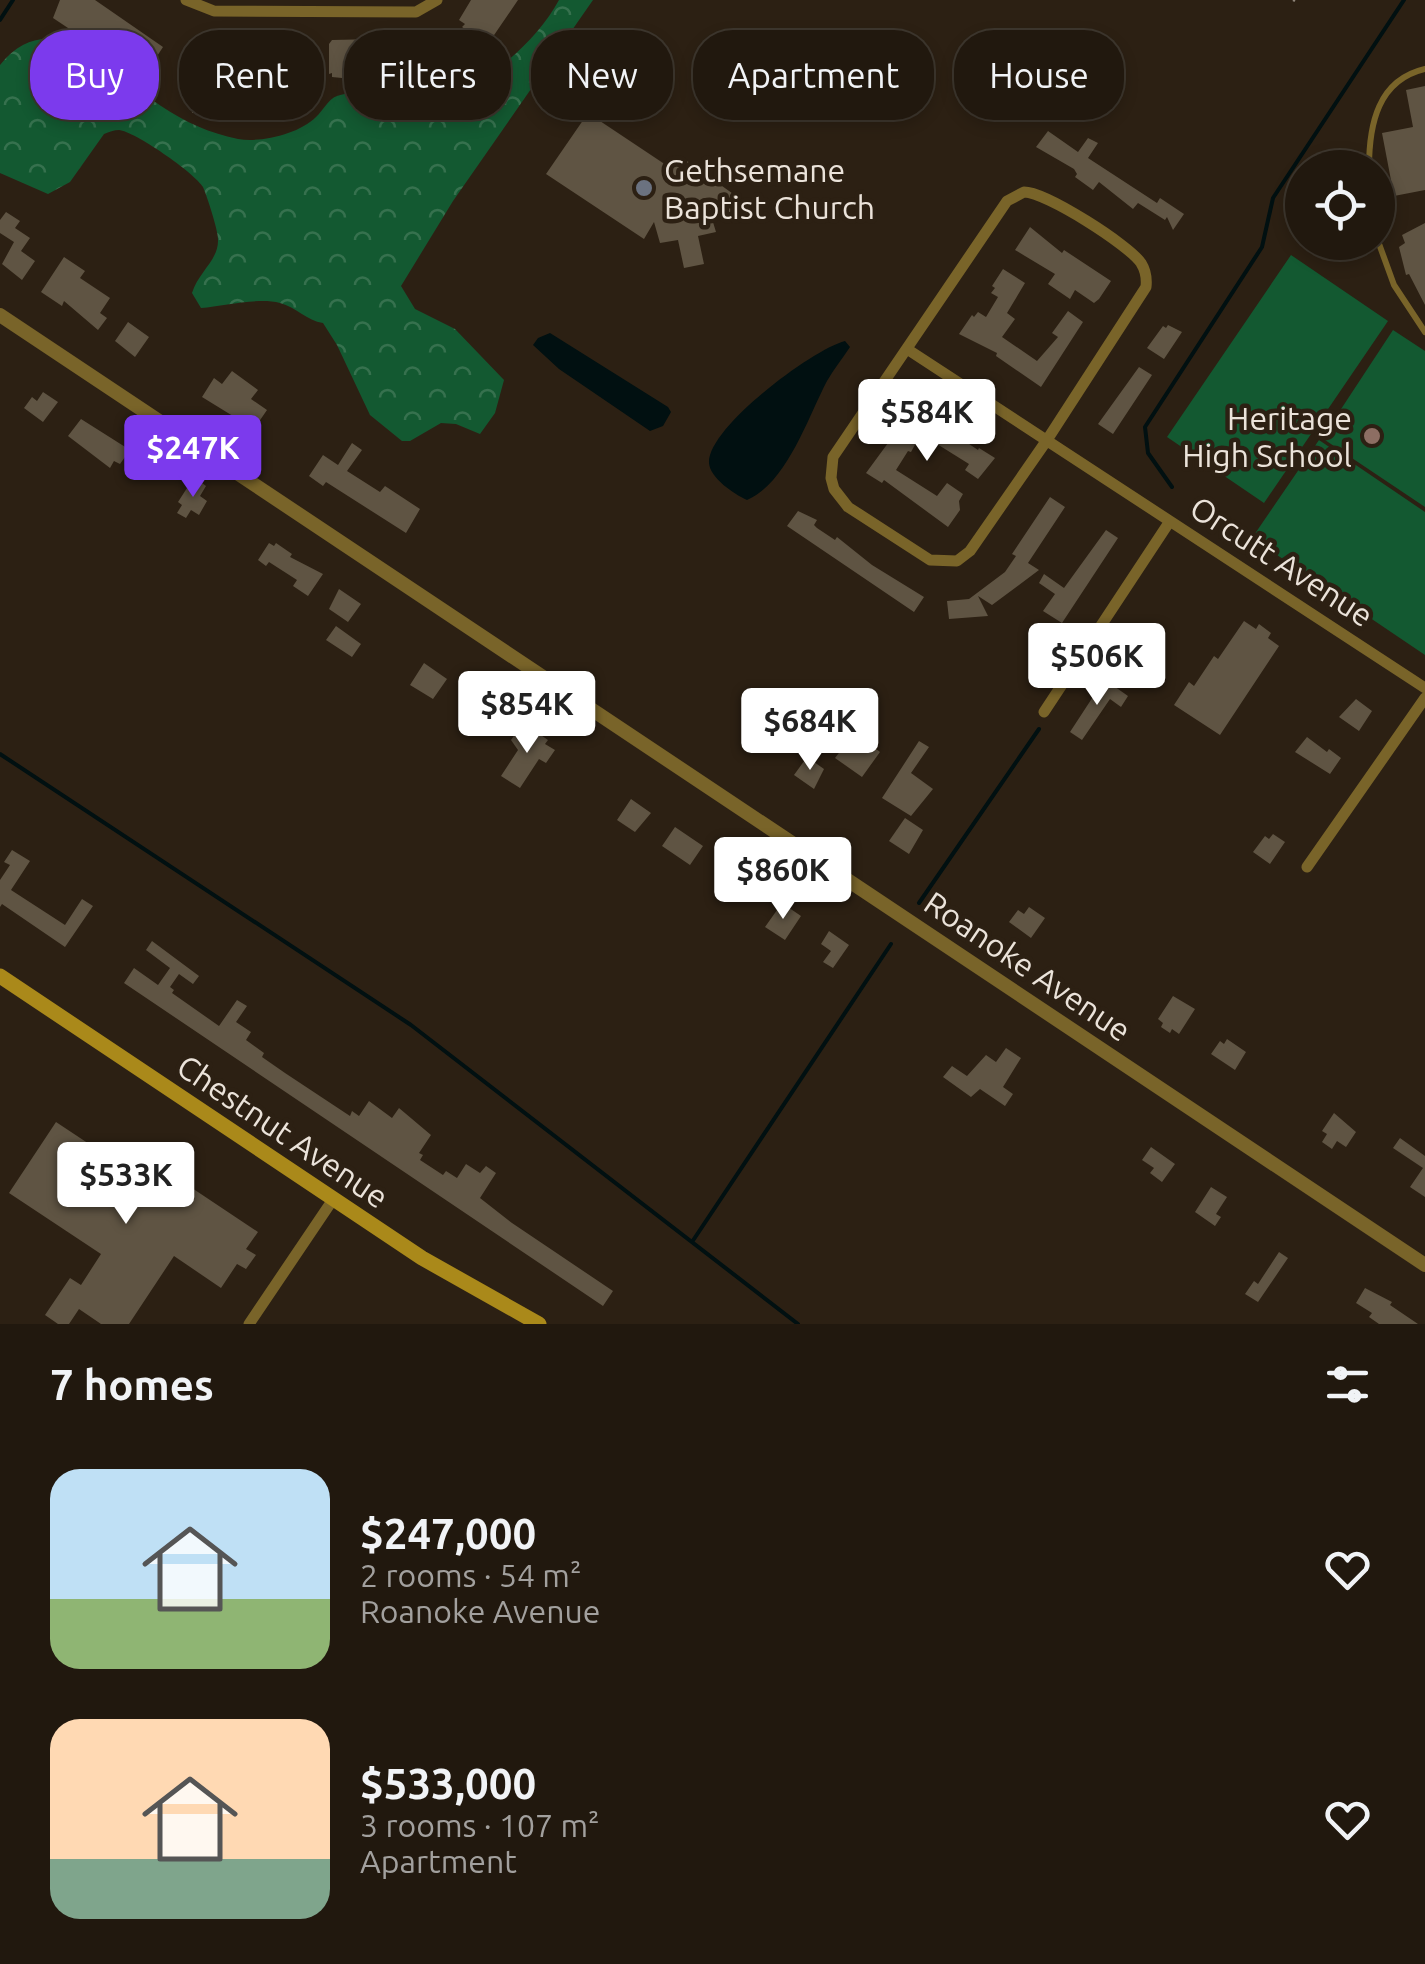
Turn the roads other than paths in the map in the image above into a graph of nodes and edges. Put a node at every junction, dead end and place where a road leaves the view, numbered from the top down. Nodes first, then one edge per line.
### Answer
1 (186, 0) edge
2 (437, 0) edge
3 (1425, 69) edge
4 (1370, 150) edge
5 (1385, 260) edge
6 (0, 315) edge
7 (1425, 332) edge
8 (908, 349) junction
9 (1047, 440) junction
10 (1170, 520) junction
11 (1425, 688) edge
12 (1425, 698) edge
13 (1044, 712) dead end
14 (1307, 867) dead end
15 (0, 976) edge
16 (334, 1198) junction
17 (1425, 1265) edge
18 (249, 1324) edge
19 (539, 1324) edge

1 - 2 street
3 - 4 lane
5 - 7 lane
6 - 17 street, Roanoke Avenue
8 - 9 street, Orcutt Avenue
8 - 9 street
8 - 9 street
9 - 10 street, Orcutt Avenue
10 - 11 street, Orcutt Avenue
10 - 13 street
12 - 14 street
15 - 16 main road, Chestnut Avenue
16 - 18 street
16 - 19 main road, Chestnut Avenue

